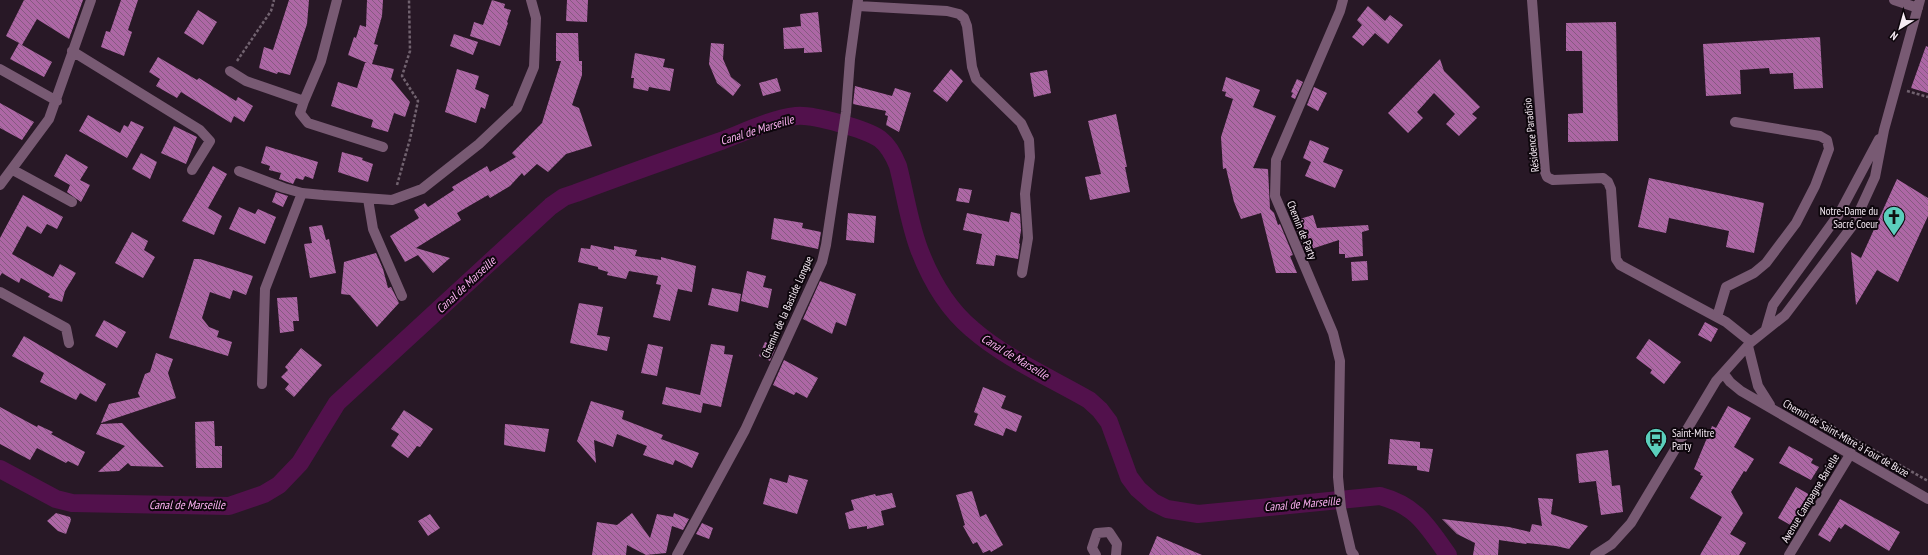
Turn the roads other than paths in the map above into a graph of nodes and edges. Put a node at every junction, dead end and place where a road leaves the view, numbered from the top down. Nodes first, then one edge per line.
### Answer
1 (91, 0) edge
2 (337, 0) edge
3 (531, 0) edge
4 (1343, 0) edge
5 (1532, 0) edge
6 (1894, 0) edge
7 (858, 3) edge
8 (1919, 4) edge
9 (72, 51) junction
10 (0, 69) edge
11 (230, 72) road end
12 (57, 101) junction
13 (304, 101) junction
14 (1735, 122) dead end
15 (1884, 130) junction
16 (383, 147) dead end
17 (13, 170) junction
18 (192, 170) dead end
19 (239, 171) dead end
20 (0, 185) edge
21 (302, 193) junction
22 (368, 199) junction
23 (72, 202) dead end
24 (1022, 273) dead end
25 (0, 292) edge
26 (402, 296) dead end
27 (1717, 317) junction
28 (1766, 329) junction
29 (69, 343) dead end
30 (1749, 344) junction
31 (1724, 374) junction
32 (262, 384) dead end
33 (1773, 410) junction
34 (1851, 453) junction
35 (1928, 499) edge
36 (677, 555) edge
37 (1096, 555) edge
38 (1116, 555) edge
39 (1354, 555) edge
40 (1595, 555) edge
41 (1789, 555) edge

1 - 9 street
2 - 13 street
3 - 22 street
4 - 39 street, Chemin de Party
5 - 27 street, Résidence Paradisio
6 - 8 street
7 - 24 street
7 - 36 street, Chemin de la Bastide Longue
8 - 15 street
9 - 12 street
9 - 18 street
10 - 12 street
11 - 13 street
12 - 17 street
13 - 16 street
14 - 27 street
15 - 28 street
15 - 28 street
17 - 20 street
17 - 23 street
19 - 21 street
21 - 22 street
21 - 32 street
22 - 26 street
25 - 29 street
27 - 30 street, Résidence Paradisio
28 - 30 street
30 - 31 street
30 - 33 street, Chemin de Saint-Mitre à Four de Buze
31 - 33 street, Chemin de Saint-Mitre à Four de Buze
31 - 40 street
33 - 34 street, Chemin de Saint-Mitre à Four de Buze
34 - 35 street, Chemin de Saint-Mitre à Four de Buze
34 - 41 street, Avenue Campagne Barielle
37 - 38 street

